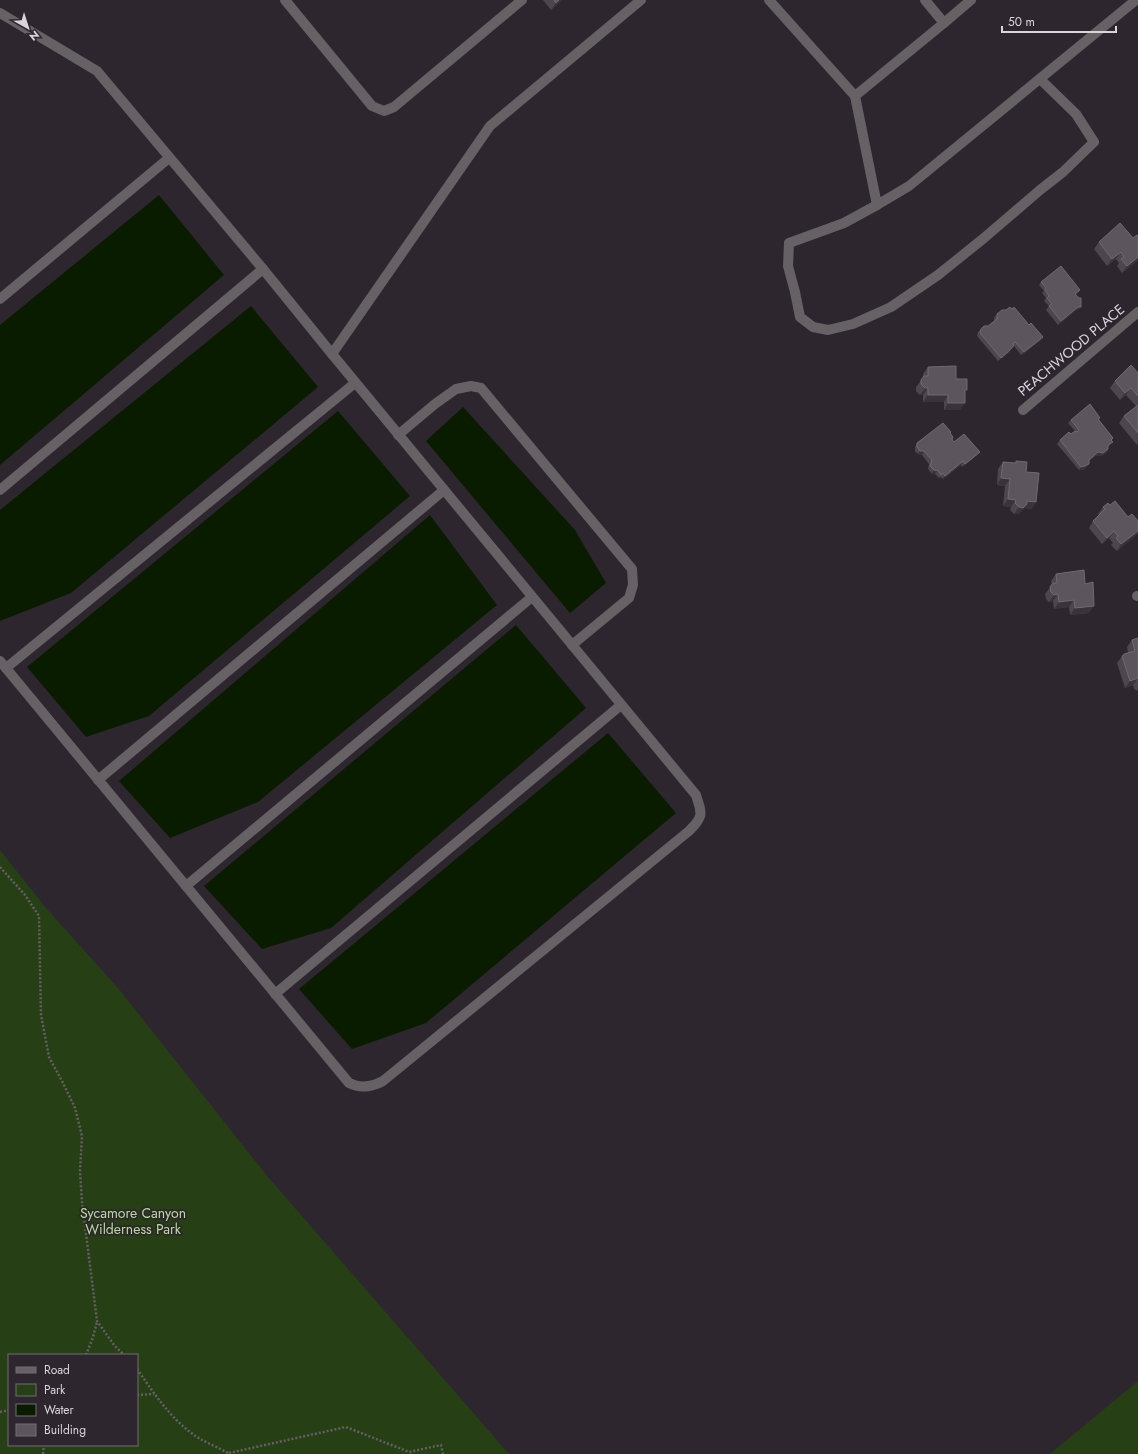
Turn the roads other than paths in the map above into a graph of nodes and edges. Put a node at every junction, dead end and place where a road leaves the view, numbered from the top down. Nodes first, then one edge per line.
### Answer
1 (285, 0) edge
2 (522, 0) edge
3 (641, 0) edge
4 (769, 0) edge
5 (925, 0) edge
6 (971, 0) edge
7 (1136, 0) edge
8 (0, 13) edge
9 (944, 23) junction
10 (1040, 79) junction
11 (855, 96) junction
12 (169, 158) junction
13 (877, 205) junction
14 (263, 269) junction
15 (0, 299) edge
16 (1138, 312) edge
17 (332, 354) junction
18 (355, 383) junction
19 (1023, 410) dead end
20 (398, 435) junction
21 (0, 490) edge
22 (444, 490) junction
23 (532, 597) junction
24 (572, 645) junction
25 (3, 664) edge
26 (621, 705) junction
27 (98, 780) junction
28 (186, 886) junction
29 (275, 994) junction

1 - 2 street
3 - 17 street
4 - 11 street
5 - 9 street
6 - 9 street
7 - 10 street
8 - 12 street
9 - 11 street
10 - 13 street
10 - 13 street
11 - 13 street
12 - 14 street
12 - 15 street
14 - 17 street
14 - 21 street
16 - 19 street, PEACHWOOD PLACE
17 - 18 street
18 - 20 street
18 - 25 street
20 - 22 street
20 - 24 street
22 - 23 street
22 - 27 street
23 - 24 street
23 - 28 street
24 - 26 street
25 - 27 street
26 - 29 street
26 - 29 street
27 - 28 street
28 - 29 street

